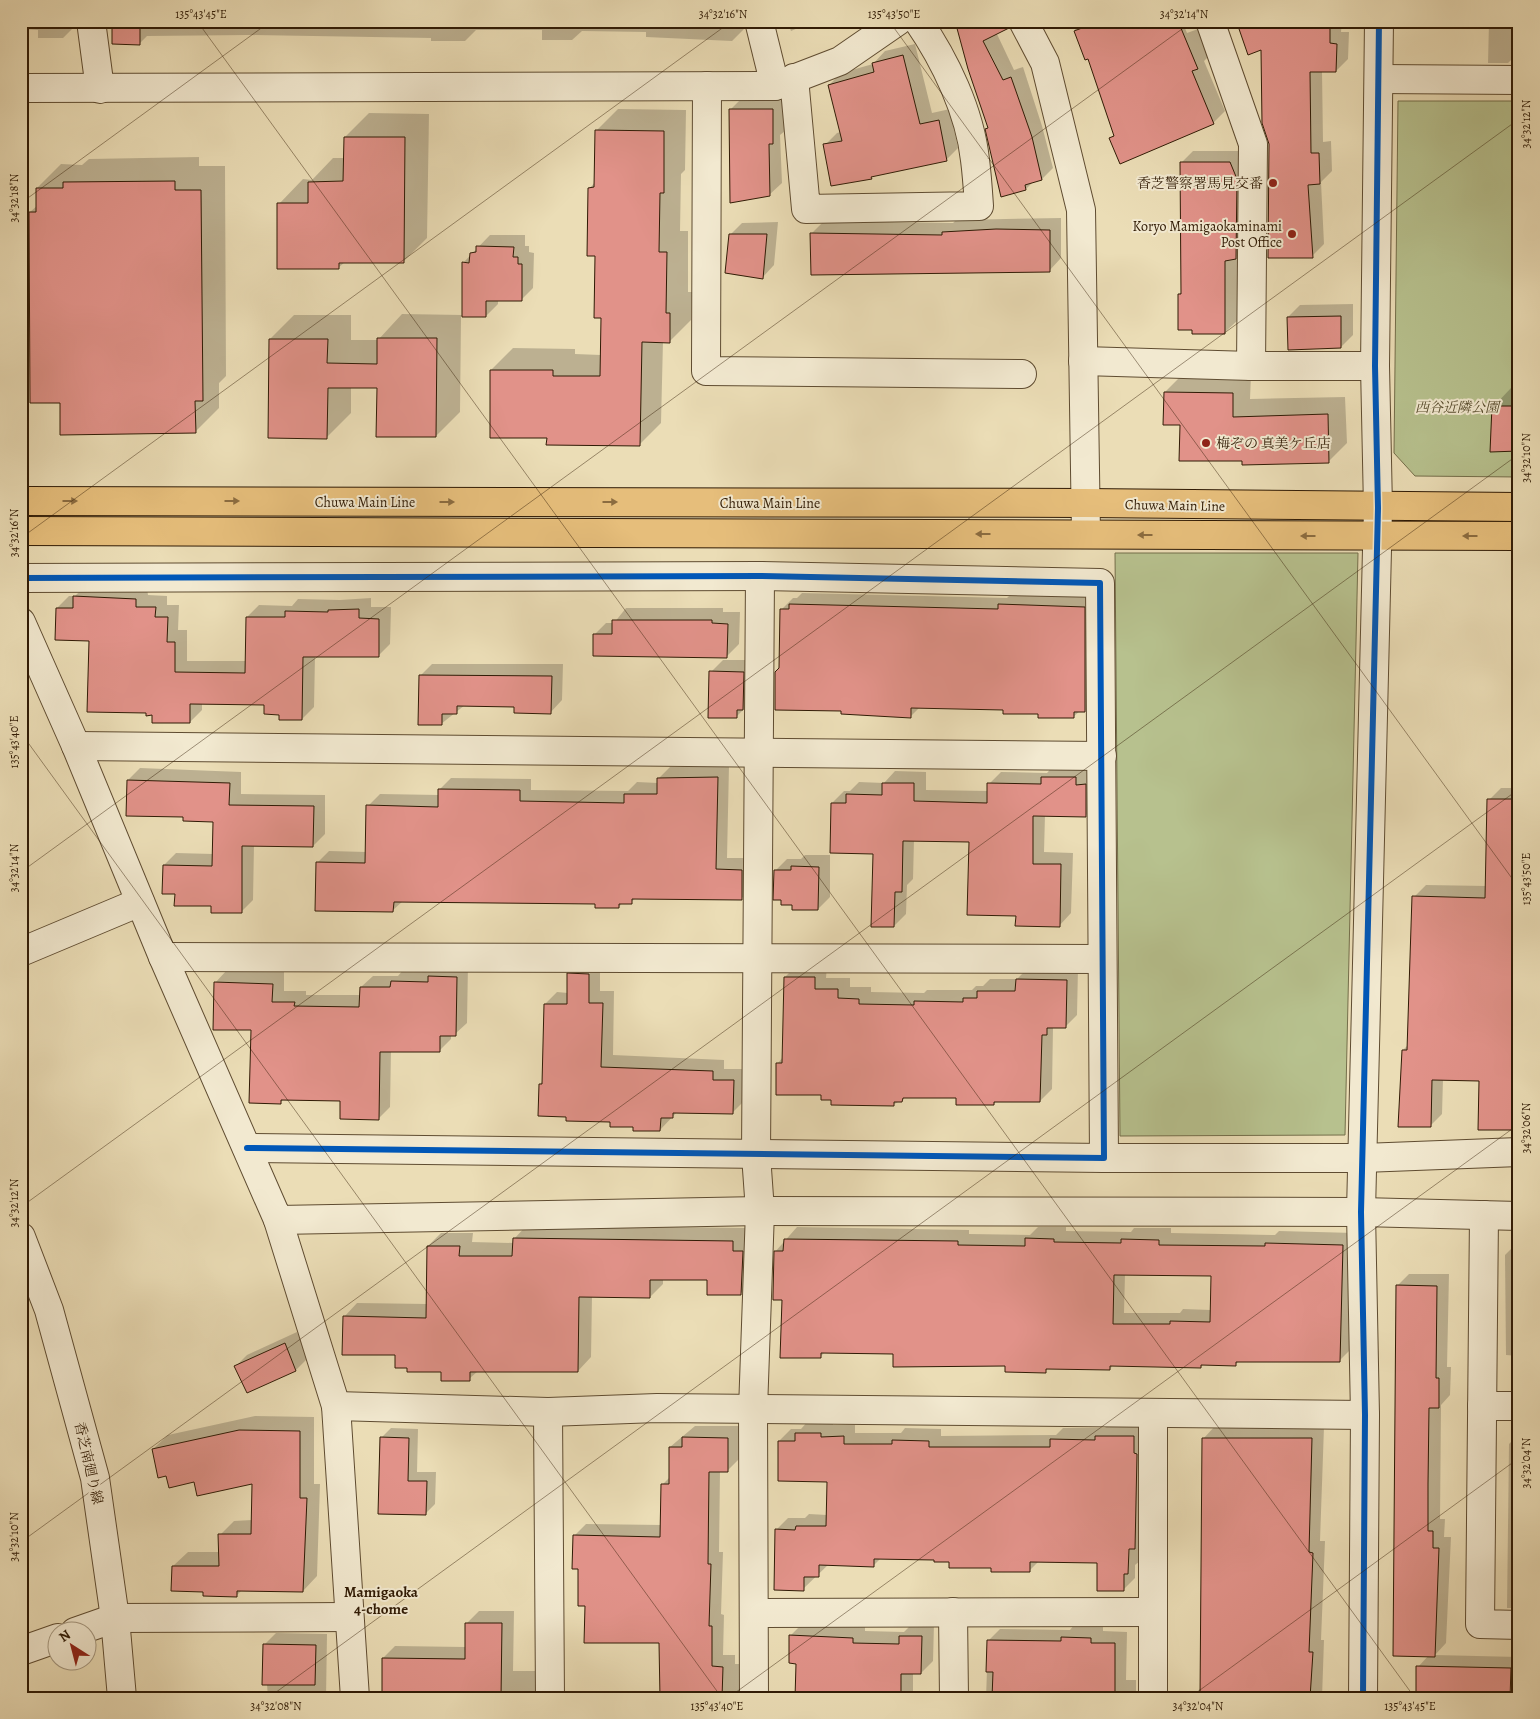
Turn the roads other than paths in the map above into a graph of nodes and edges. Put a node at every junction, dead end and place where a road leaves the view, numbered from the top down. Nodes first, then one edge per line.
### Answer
1 (91, 21) edge
2 (759, 21) edge
3 (898, 21) edge
4 (918, 21) edge
5 (1023, 21) edge
6 (1210, 21) edge
7 (1379, 21) edge
8 (1380, 79) junction
9 (1519, 80) edge
10 (785, 82) junction
11 (707, 86) junction
12 (21, 88) edge
13 (100, 89) junction
14 (1083, 361) junction
15 (1251, 366) junction
16 (1375, 366) junction
17 (1022, 374) dead end
18 (21, 501) edge
19 (1085, 503) junction
20 (1519, 507) edge
21 (1378, 508) junction
22 (21, 531) edge
23 (1086, 534) junction
24 (1375, 536) junction
25 (1519, 536) edge
26 (760, 576) junction
27 (21, 578) edge
28 (21, 622) edge
29 (76, 746) junction
30 (759, 753) junction
31 (1102, 756) junction
32 (140, 902) junction
33 (21, 952) edge
34 (163, 957) junction
35 (757, 957) junction
36 (1102, 959) junction
37 (247, 1148) junction
38 (1519, 1152) edge
39 (756, 1155) junction
40 (1104, 1158) junction
41 (1363, 1158) junction
42 (760, 1211) junction
43 (1361, 1212) junction
44 (1484, 1216) junction
45 (1519, 1216) edge
46 (278, 1220) junction
47 (21, 1237) edge
48 (336, 1406) junction
49 (1482, 1406) junction
50 (1519, 1406) edge
51 (754, 1410) junction
52 (548, 1412) junction
53 (1153, 1413) junction
54 (1365, 1415) junction
55 (953, 1612) junction
56 (1153, 1612) junction
57 (754, 1613) junction
58 (349, 1617) junction
59 (115, 1618) junction
60 (98, 1624) edge
61 (1519, 1625) edge
62 (48, 1642) edge
63 (21, 1651) edge
64 (122, 1698) edge
65 (355, 1698) edge
66 (550, 1698) edge
67 (754, 1698) edge
68 (954, 1698) edge
69 (1153, 1698) edge
70 (1363, 1698) edge

1 - 13 street
2 - 10 street
3 - 10 street
4 - 10 street
5 - 14 street
6 - 15 street
7 - 8 street
8 - 9 street
8 - 16 street
10 - 11 street
11 - 13 street
11 - 17 street
12 - 13 street
14 - 15 street
14 - 19 street
15 - 16 street
16 - 21 street
18 -> 19 main road, Chuwa Main Line
19 - 21 main road, Chuwa Main Line
19 - 23 street
20 - 21 main road, Chuwa Main Line
21 - 24 street
23 -> 22 main road
24 -> 23 main road
25 -> 24 main road
24 - 41 street
26 - 27 street
26 - 30 street
26 - 31 street
28 - 29 street
29 - 30 street
29 - 32 street
30 - 31 street
30 - 35 street
31 - 36 street
32 - 33 street
32 - 34 street
34 - 35 street
34 - 37 street
35 - 36 street
35 - 39 street
36 - 40 street
37 - 39 street
37 - 46 street
38 - 41 street
39 - 40 street
39 - 42 street
40 - 41 street
41 - 43 street
42 - 43 street
42 - 46 street
42 - 51 street
43 - 44 street
43 - 54 street
44 - 45 street
44 - 49 street
46 - 48 street
47 - 59 street, 香芝南廻り線
48 - 52 street
48 - 58 street
49 - 50 street
49 - 61 street
51 - 52 street
51 - 53 street
51 - 57 street
52 - 66 street
53 - 54 street
53 - 56 street
54 - 70 street
55 - 56 street
55 - 57 street
55 - 68 street
56 - 69 street
57 - 67 street
58 - 59 street
58 - 65 street
59 - 60 street
59 - 64 street, 香芝南廻り線
62 - 63 street

